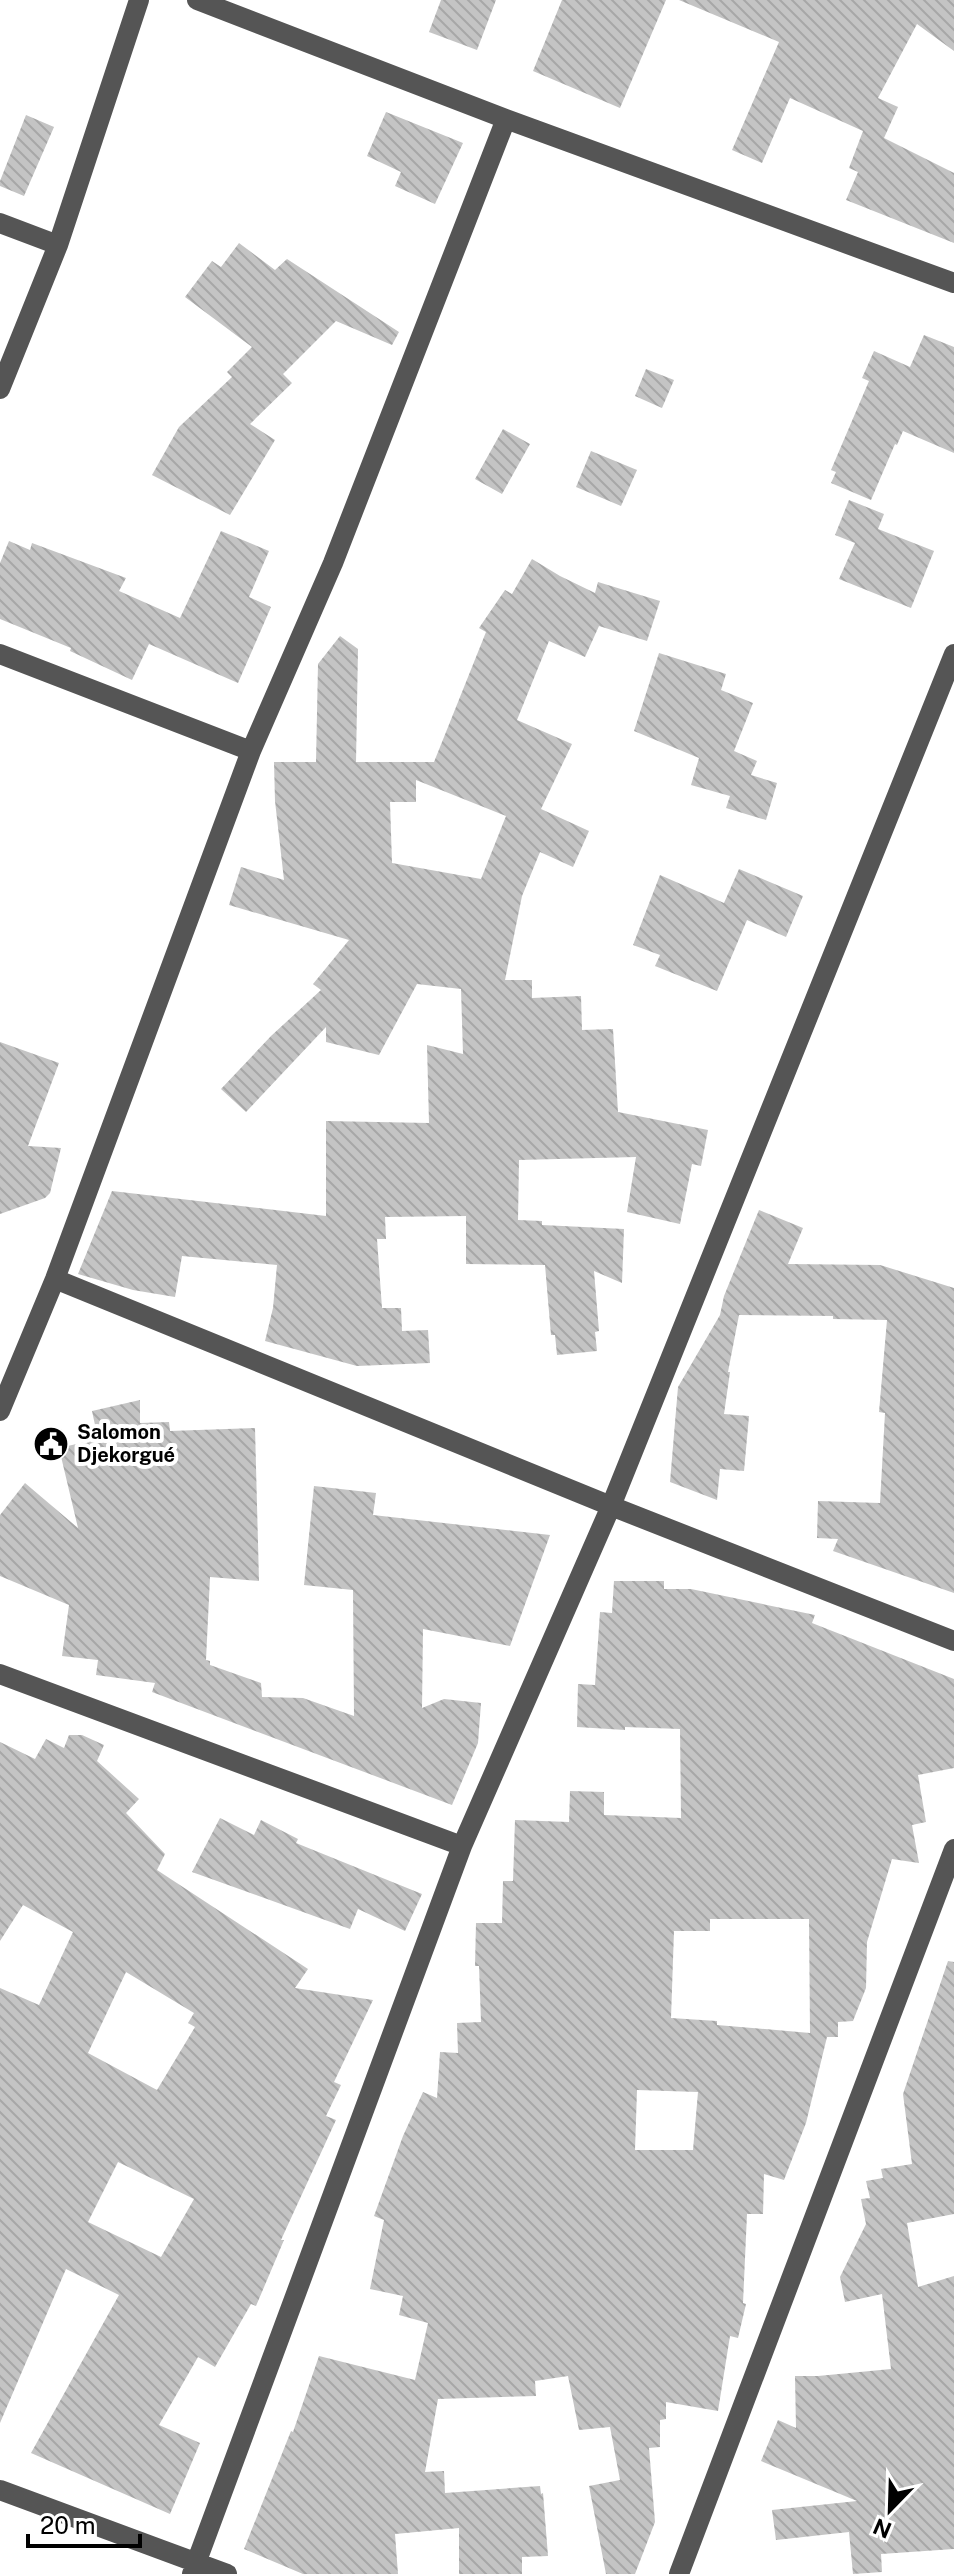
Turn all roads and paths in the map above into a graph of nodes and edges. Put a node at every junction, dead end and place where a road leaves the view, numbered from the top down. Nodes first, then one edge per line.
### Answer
1 (139, 0) edge
2 (197, 0) edge
3 (506, 119) junction
4 (0, 223) edge
5 (58, 245) junction
6 (954, 283) edge
7 (0, 389) edge
8 (0, 654) edge
9 (954, 654) edge
10 (251, 751) junction
11 (55, 1279) junction
12 (0, 1411) edge
13 (611, 1506) junction
14 (954, 1641) edge
15 (0, 1674) edge
16 (462, 1846) junction
17 (954, 1849) edge
18 (0, 2490) edge
19 (194, 2568) edge
20 (227, 2574) edge
21 (679, 2574) edge

1 - 5 street
2 - 3 street
3 - 6 street
3 - 10 street
4 - 5 street
5 - 7 street
8 - 10 street
9 - 13 street
10 - 11 street
11 - 12 street
11 - 13 street
13 - 14 street
13 - 16 street
15 - 16 street
16 - 19 street
17 - 21 street
18 - 19 street
19 - 20 street

